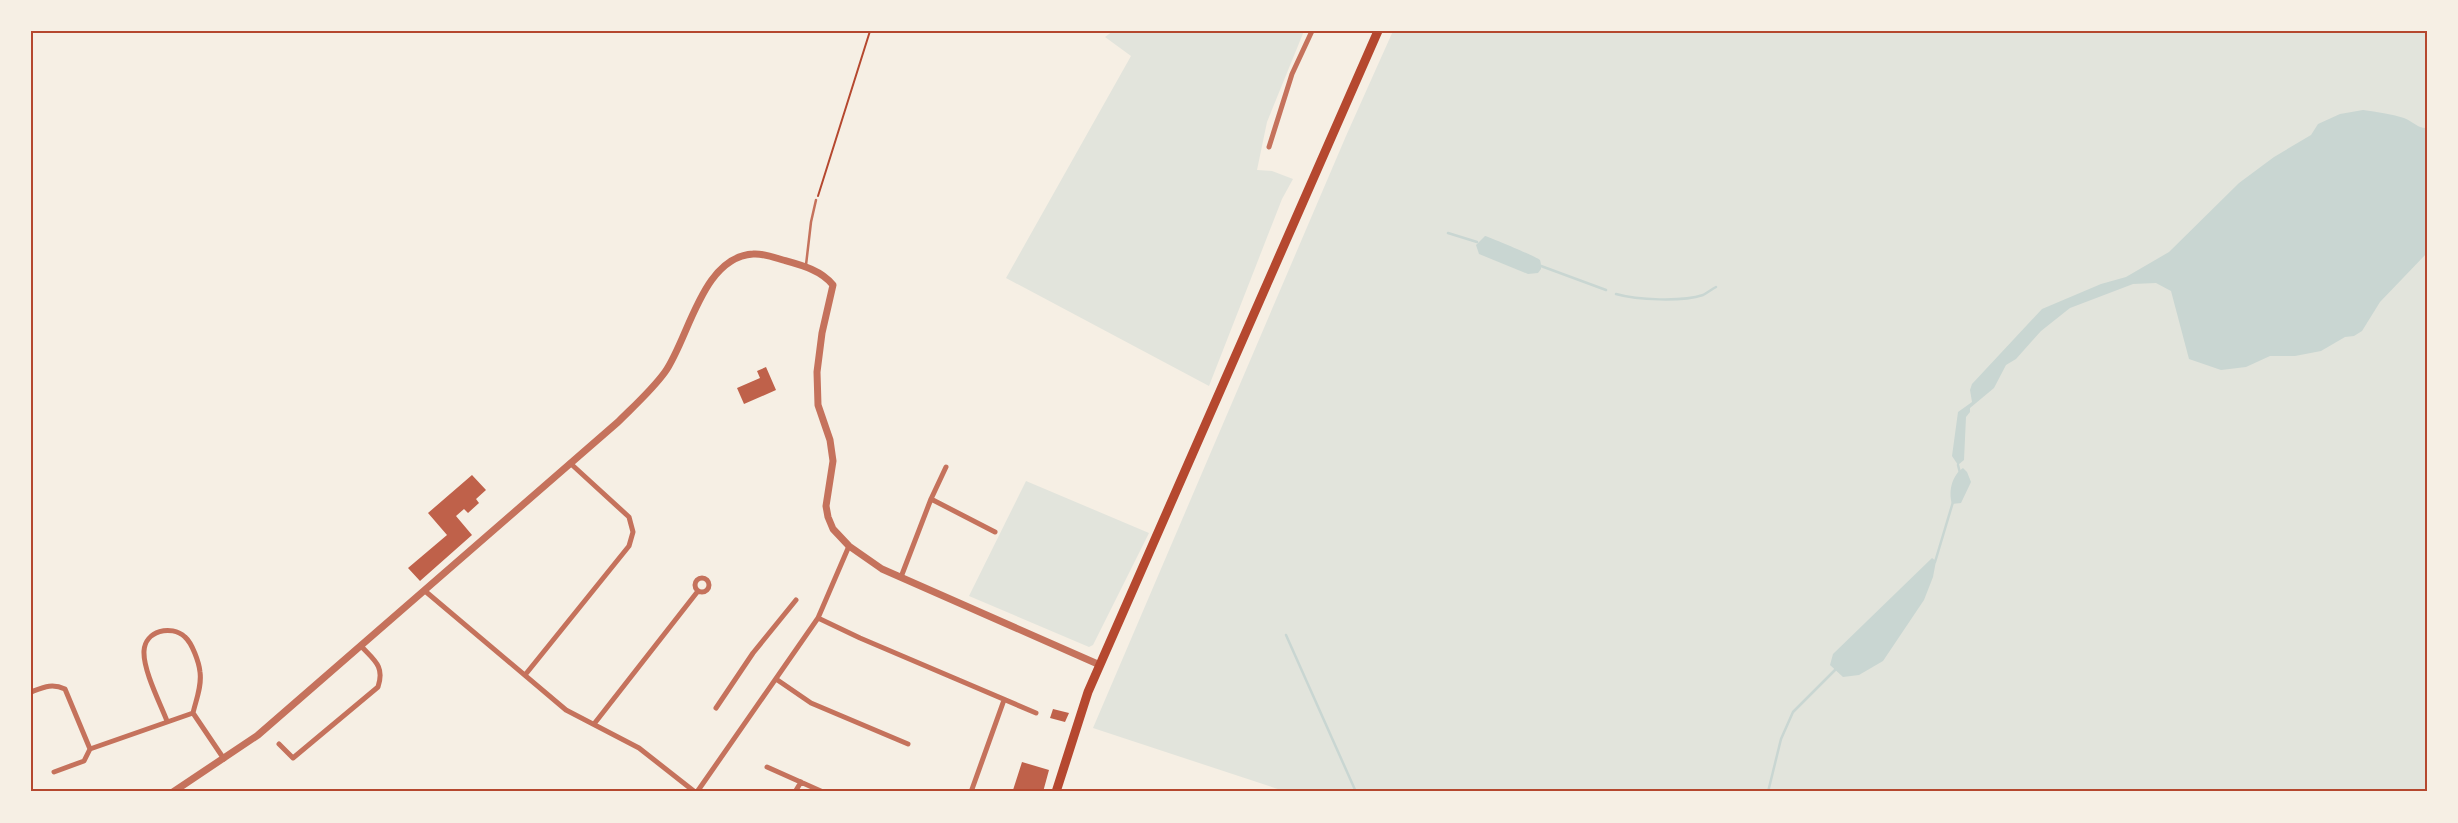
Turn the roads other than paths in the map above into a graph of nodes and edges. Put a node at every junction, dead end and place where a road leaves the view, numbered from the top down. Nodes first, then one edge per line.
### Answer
1 (1312, 31) edge
2 (1378, 31) edge
3 (1269, 148) dead end
4 (816, 200) road end
5 (805, 267) junction
6 (570, 463) junction
7 (946, 467) dead end
8 (931, 499) junction
9 (995, 532) dead end
10 (849, 546) junction
11 (901, 578) junction
12 (424, 591) junction
13 (698, 591) dead end
14 (796, 600) dead end
15 (818, 618) junction
16 (361, 646) junction
17 (1100, 665) junction
18 (525, 675) junction
19 (776, 679) junction
20 (31, 692) edge
21 (1004, 700) junction
22 (716, 708) dead end
23 (193, 713) junction
24 (1036, 713) dead end
25 (166, 721) junction
26 (594, 724) junction
27 (279, 744) dead end
28 (908, 744) dead end
29 (90, 749) junction
30 (224, 759) junction
31 (767, 767) dead end
32 (54, 772) dead end
33 (801, 782) junction
34 (173, 792) edge
35 (696, 792) edge
36 (795, 792) edge
37 (823, 792) edge
38 (970, 792) edge
39 (1056, 792) edge

1 - 3 street
2 - 17 main road
4 - 5 lane
5 - 6 street
5 - 10 street
6 - 12 street
6 - 18 street
7 - 8 street
8 - 9 street
8 - 11 street
10 - 11 street
10 - 15 street
11 - 17 street
12 - 16 street
12 - 18 street
13 - 26 street
14 - 22 street
15 - 19 street
15 - 21 street
16 - 27 street
16 - 30 street
17 - 39 main road
18 - 26 street
19 - 28 street
19 - 35 street
20 - 29 street
21 - 24 street
21 - 38 street
23 - 25 street
23 - 25 street
23 - 30 street
25 - 29 street
26 - 35 street
29 - 32 street
30 - 34 street
31 - 33 street
33 - 36 street
33 - 37 street

